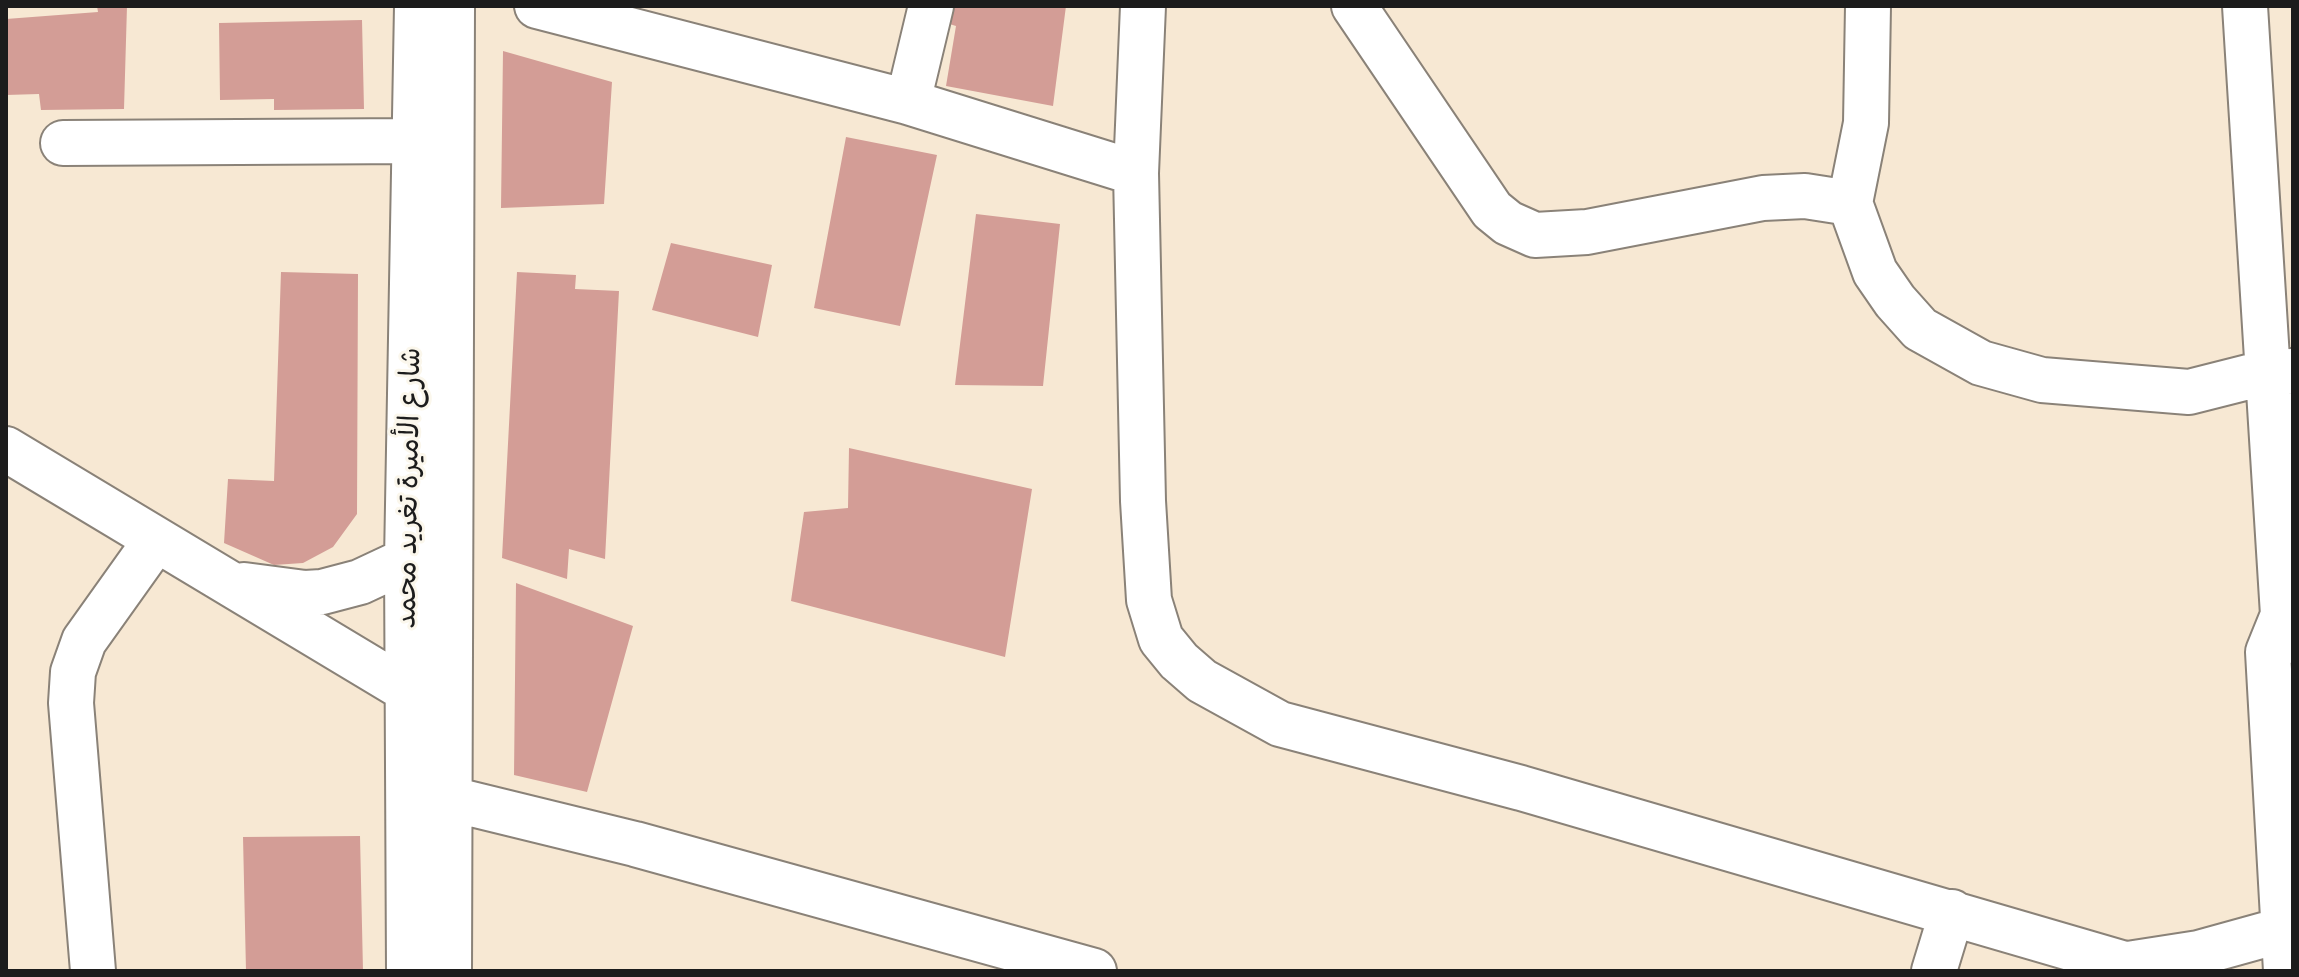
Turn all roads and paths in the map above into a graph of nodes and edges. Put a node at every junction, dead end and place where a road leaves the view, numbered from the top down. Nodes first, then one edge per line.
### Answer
1 (417, 6) edge
2 (452, 6) edge
3 (537, 6) edge
4 (931, 6) edge
5 (1143, 6) edge
6 (1354, 6) edge
7 (1868, 6) edge
8 (2245, 6) edge
9 (908, 102) junction
10 (415, 141) junction
11 (63, 143) dead end
12 (1136, 173) junction
13 (1850, 203) junction
14 (2280, 372) edge
15 (6, 449) edge
16 (156, 540) junction
17 (407, 560) junction
18 (225, 583) junction
19 (2288, 628) edge
20 (407, 690) junction
21 (447, 798) junction
22 (1952, 912) junction
23 (2287, 942) edge
24 (2138, 967) edge
25 (93, 971) edge
26 (409, 971) edge
27 (449, 971) edge
28 (1094, 971) edge
29 (1934, 971) edge

1 - 10 street, شارع الأميرة تغريد محمد
2 - 21 street, شارع الأميرة تغريد محمد
3 - 9 street
4 - 9 street
5 - 12 street
6 - 13 street
7 - 13 street
8 - 14 street
9 - 12 street
10 - 11 street
10 - 17 street, شارع الأميرة تغريد محمد
12 - 22 street
13 - 14 street
14 - 19 street
15 - 16 street
16 - 18 street
16 - 25 street
17 - 18 street
17 - 20 street, شارع الأميرة تغريد محمد
18 - 20 street
19 - 23 street
20 - 26 street, شارع الأميرة تغريد محمد
21 - 27 street, شارع الأميرة تغريد محمد
21 - 28 street
22 - 24 street
22 - 29 street
23 - 24 street

